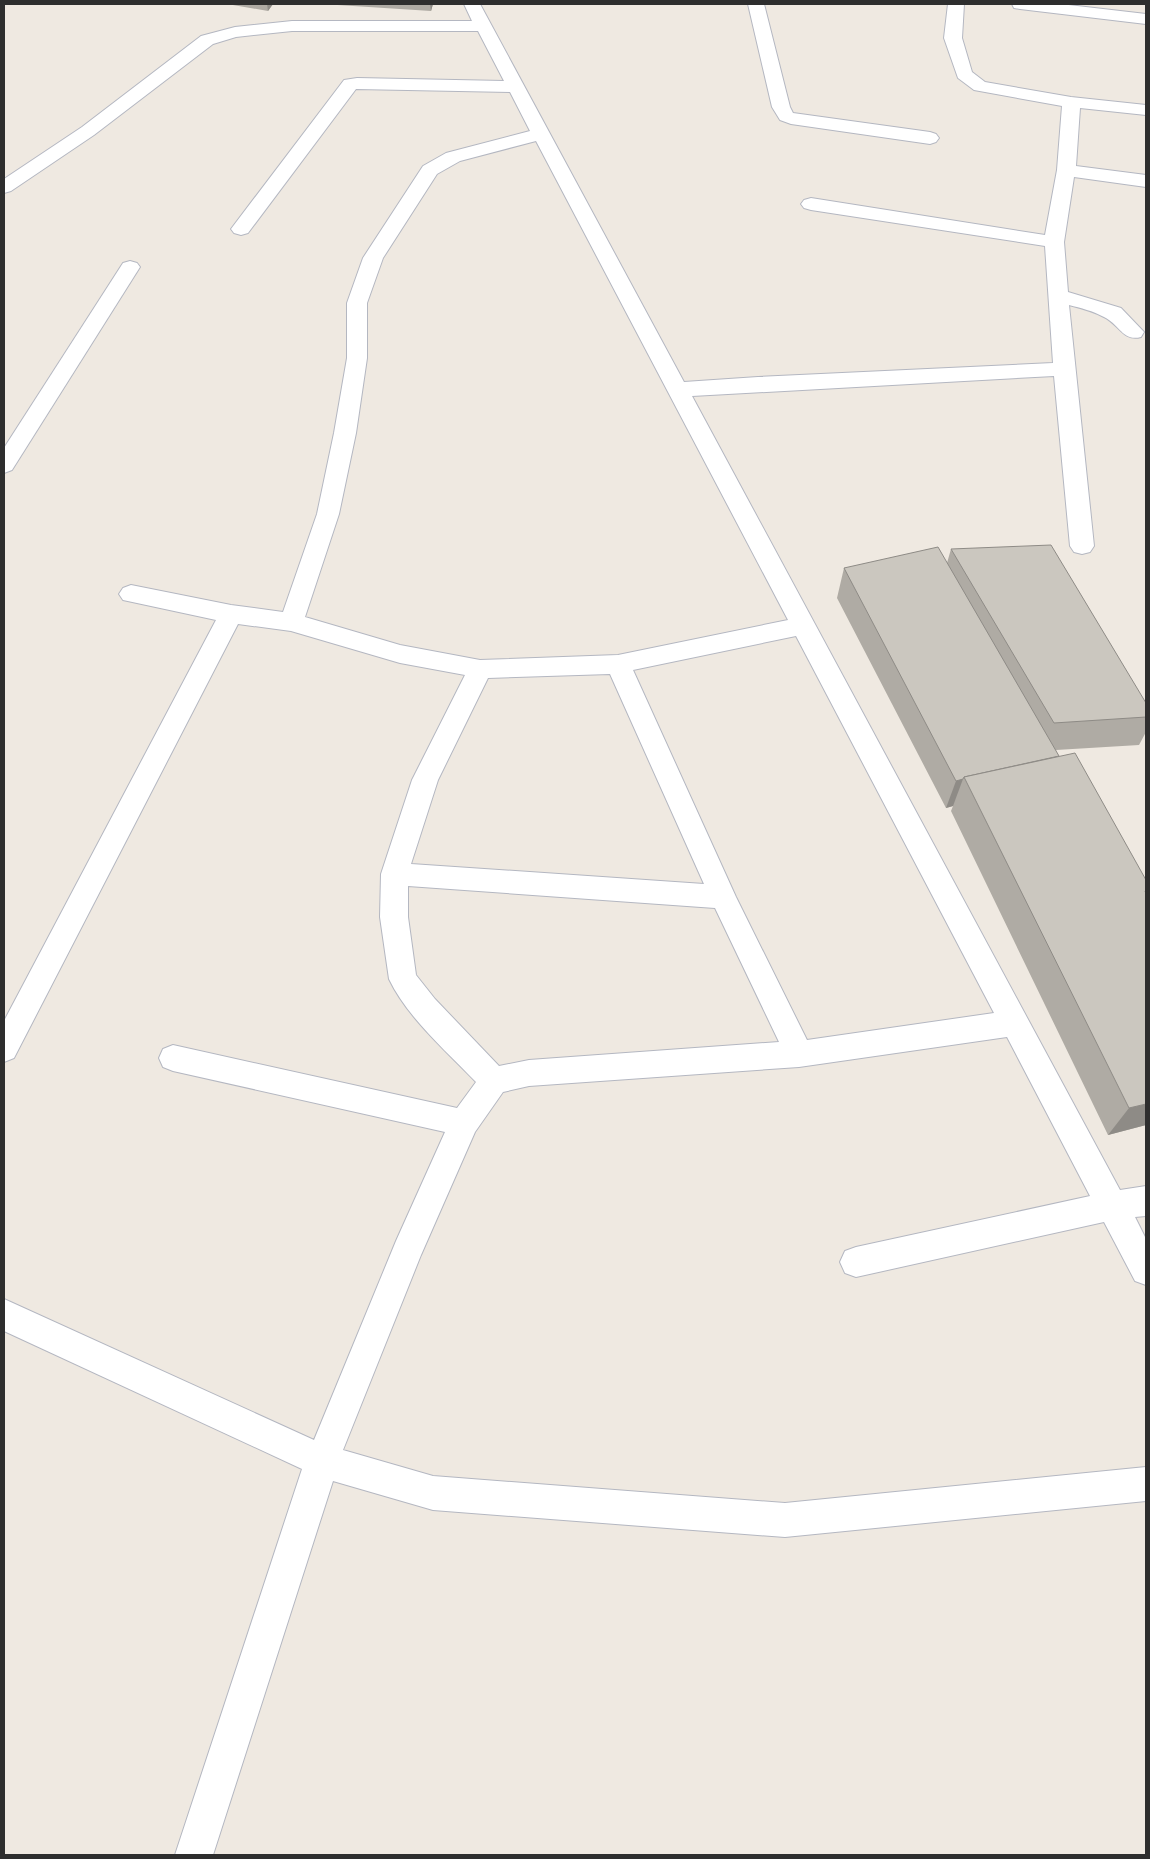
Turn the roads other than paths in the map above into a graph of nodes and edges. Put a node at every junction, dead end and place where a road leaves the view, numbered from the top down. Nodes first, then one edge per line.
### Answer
1 (472, 4) edge
2 (756, 4) edge
3 (956, 4) edge
4 (1020, 4) edge
5 (1146, 19) edge
6 (484, 26) junction
7 (516, 87) junction
8 (1071, 102) junction
9 (1146, 110) edge
10 (541, 134) junction
11 (930, 138) dead end
12 (1066, 170) junction
13 (1146, 182) edge
14 (4, 187) edge
15 (811, 204) dead end
16 (241, 229) dead end
17 (1054, 242) junction
18 (130, 267) dead end
19 (1059, 296) junction
20 (1134, 332) dead end
21 (1064, 370) junction
22 (678, 390) junction
23 (4, 465) edge
24 (1082, 546) dead end
25 (131, 594) dead end
26 (231, 614) junction
27 (291, 622) junction
28 (803, 626) junction
29 (618, 664) junction
30 (480, 669) junction
31 (394, 874) junction
32 (723, 897) junction
33 (1014, 1023) junction
34 (4, 1048) edge
35 (799, 1054) junction
36 (173, 1058) dead end
37 (494, 1081) junction
38 (464, 1123) junction
39 (1146, 1201) edge
40 (1112, 1206) junction
41 (856, 1262) dead end
42 (1146, 1270) edge
43 (4, 1316) edge
44 (322, 1461) junction
45 (1146, 1484) edge
46 (194, 1855) edge

1 - 6 street
2 - 11 street
3 - 8 street
4 - 5 street
6 - 7 street
6 - 14 street
7 - 10 street
7 - 16 street
8 - 9 street
8 - 12 street
10 - 22 street
10 - 27 street
12 - 13 street
12 - 17 street
15 - 17 street
17 - 19 street
18 - 23 street
19 - 20 street
19 - 21 street
21 - 22 street
21 - 24 street
22 - 28 street
25 - 26 street
26 - 27 street
26 - 34 street
27 - 30 street
28 - 29 street
28 - 33 street
29 - 30 street
29 - 32 street
30 - 31 street
31 - 32 street
31 - 37 street
32 - 35 street
33 - 35 street
33 - 40 street
35 - 37 street
36 - 38 street
37 - 38 street
38 - 44 street
39 - 40 street
40 - 41 street
40 - 42 street
43 - 44 street
44 - 45 street
44 - 46 street

